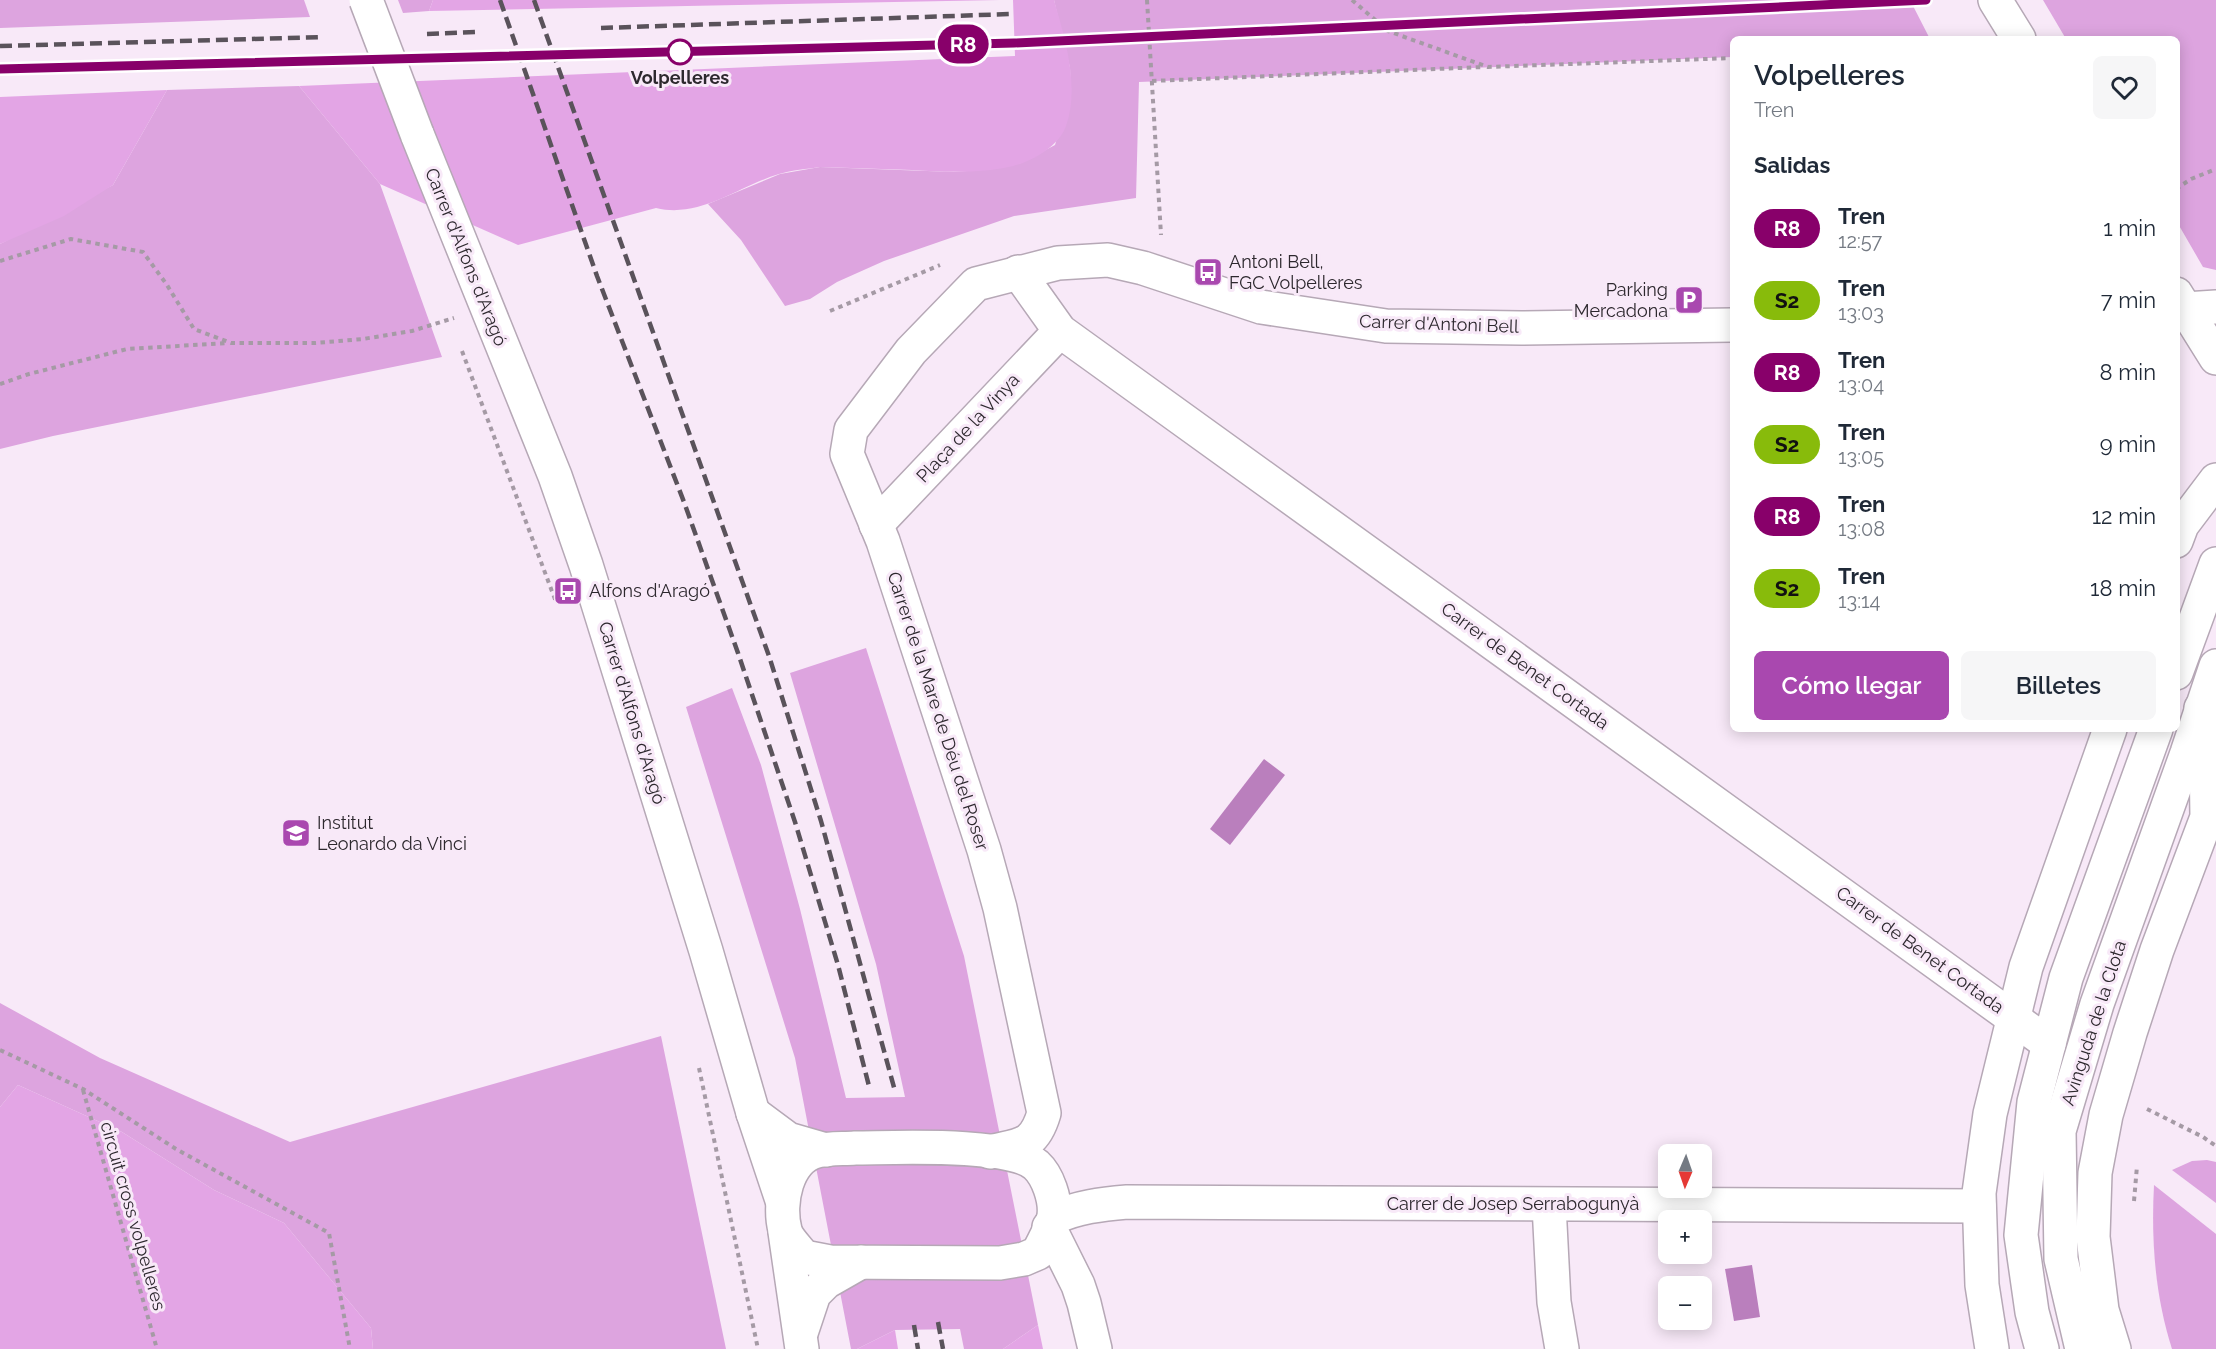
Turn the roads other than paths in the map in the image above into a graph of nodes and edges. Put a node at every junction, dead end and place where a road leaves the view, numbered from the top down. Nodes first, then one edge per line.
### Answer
1 (366, 0) edge
2 (1995, 0) edge
3 (2017, 36) edge
4 (1018, 272) junction
5 (976, 284) joint
6 (2193, 303) edge
7 (1730, 325) edge
8 (1060, 331) junction
9 (2216, 357) edge
10 (2216, 480) edge
11 (876, 525) junction
12 (2180, 530) edge
13 (2216, 564) edge
14 (2180, 662) edge
15 (2216, 666) edge
16 (2201, 708) junction
17 (2109, 732) edge
18 (2155, 732) edge
19 (2013, 1017) junction
20 (2049, 1044) junction
21 (753, 1113) junction
22 (826, 1150) junction
23 (990, 1152) junction
24 (1048, 1182) junction
25 (782, 1200) junction
26 (1118, 1203) junction
27 (1549, 1205) junction
28 (1980, 1206) junction
29 (785, 1232) junction
30 (1047, 1233) junction
31 (861, 1262) junction
32 (801, 1342) edge
33 (1095, 1349) edge
34 (1562, 1349) edge
35 (1992, 1349) edge
36 (2042, 1349) edge
37 (2082, 1349) edge
38 (2114, 1349) edge

1 - 21 street, Carrer d'Alfons d'Aragó, bridge
2 - 3 street
4 - 5 street, Carrer d'Antoni Bell
4 - 7 street, Carrer d'Antoni Bell
4 - 8 street, Carrer de Benet Cortada
5 - 11 street, Carrer de la Mare de Déu del Roser
6 - 9 street
8 - 11 street, Plaça de la Vinya
8 - 19 street, Carrer de Benet Cortada
10 - 12 street
11 - 23 street, Carrer de la Mare de Déu del Roser
13 - 14 street
15 - 16 street, Avinguda de la Clota
16 - 37 street, Avinguda de la Clota
16 - 38 street, Avinguda de la Clota
17 - 19 street
18 - 20 street, Avinguda de la Clota
19 - 20 street, Carrer de Benet Cortada
19 - 28 street
20 - 36 street, Avinguda de la Clota
21 - 22 street
21 - 25 street, Carrer d'Alfons d'Aragó
22 - 23 street
22 - 25 street
23 - 24 street, Carrer de Josep Serrabogunyà
24 - 26 street, Carrer de Josep Serrabogunyà
24 - 30 street
25 - 29 street
26 - 27 street, Carrer de Josep Serrabogunyà
26 - 30 street, Carrer de Josep Serrabogunyà
27 - 28 street, Carrer de Josep Serrabogunyà
27 - 34 street
28 - 35 street
29 - 31 street, Carrer de Josep Serrabogunyà
29 - 32 street
30 - 31 street, Carrer de Josep Serrabogunyà
30 - 33 street
31 - 32 street

